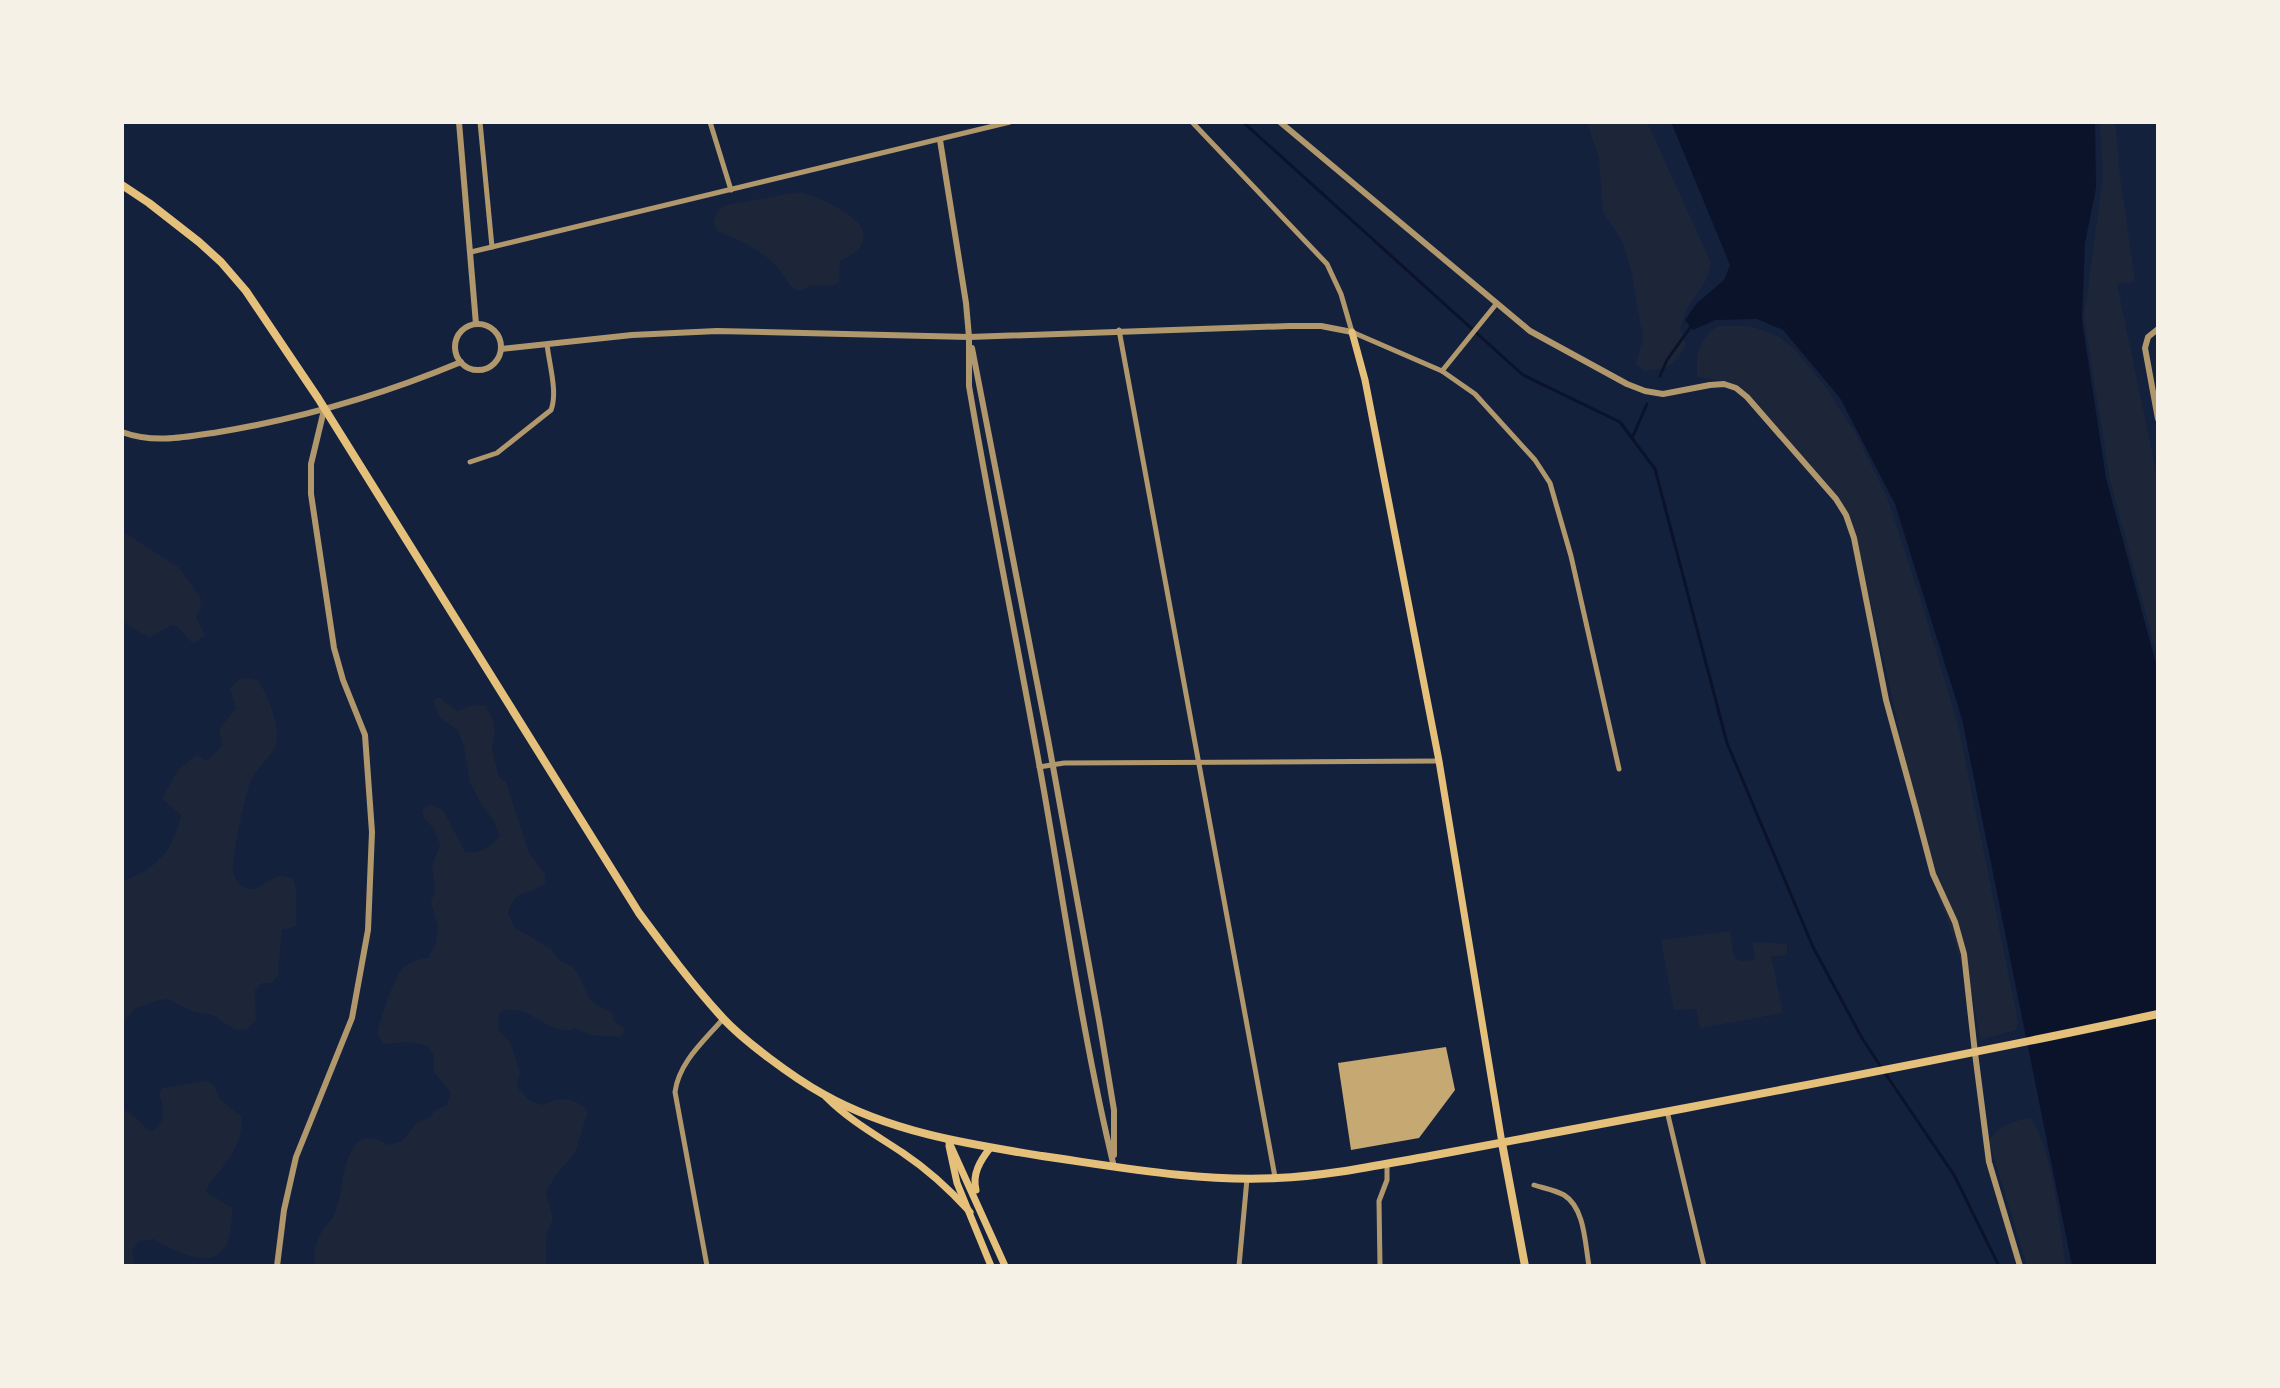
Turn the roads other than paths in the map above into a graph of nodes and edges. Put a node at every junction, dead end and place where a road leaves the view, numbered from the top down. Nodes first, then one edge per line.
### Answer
1 (459, 122) edge
2 (480, 122) edge
3 (710, 122) edge
4 (1010, 122) edge
5 (1192, 122) edge
6 (1280, 122) edge
7 (940, 140) junction
8 (122, 185) edge
9 (731, 190) junction
10 (492, 247) junction
11 (471, 252) junction
12 (1497, 303) junction
13 (476, 324) junction
14 (2158, 329) edge
15 (1119, 330) junction
16 (1352, 332) junction
17 (969, 337) junction
18 (547, 344) junction
19 (501, 349) junction
20 (461, 362) junction
21 (1442, 371) junction
22 (324, 410) junction
23 (2158, 419) edge
24 (122, 432) edge
25 (470, 462) dead end
26 (1439, 761) junction
27 (1200, 762) junction
28 (1052, 764) junction
29 (1039, 767) junction
30 (1619, 769) dead end
31 (2158, 1014) edge
32 (723, 1019) junction
33 (1975, 1053) junction
34 (821, 1093) junction
35 (1667, 1111) junction
36 (948, 1140) junction
37 (1502, 1143) junction
38 (990, 1148) junction
39 (1387, 1163) junction
40 (1114, 1167) junction
41 (1275, 1178) junction
42 (1247, 1179) junction
43 (1534, 1185) dead end
44 (981, 1208) junction
45 (970, 1212) junction
46 (277, 1266) edge
47 (707, 1266) edge
48 (991, 1266) edge
49 (1005, 1266) edge
50 (1239, 1266) edge
51 (1380, 1266) edge
52 (1525, 1266) edge
53 (1589, 1266) edge
54 (1704, 1266) edge
55 (2020, 1266) edge

1 - 11 street
2 - 10 street
3 - 9 street
4 - 7 street
5 - 16 street
6 - 12 street
7 - 9 street
7 - 17 street
8 - 22 main road
9 - 10 street
10 - 11 street
11 - 13 street
12 - 21 street
12 - 33 street
13 - 19 street
13 - 20 street
14 - 23 street
15 - 16 street
15 - 17 street
15 - 27 street
16 - 21 street
16 - 26 main road
17 - 18 street
17 - 28 street
17 - 29 street
18 - 19 street
18 - 25 street
19 - 20 street
20 - 22 street
21 - 30 street
22 - 24 street
22 - 32 main road
22 - 46 street
26 - 27 street
26 - 37 main road
27 - 28 street
27 - 41 street
28 - 29 street
28 - 40 street
29 - 40 street
31 - 33 main road
32 - 34 main road
32 - 47 street
33 - 35 main road
33 - 55 street
34 - 36 main road
34 - 45 main road
35 - 37 main road
35 - 54 street
36 - 38 main road
36 - 44 main road
36 - 45 main road
37 - 39 main road
37 - 52 main road
38 - 40 main road
38 - 44 main road
39 - 41 main road
39 - 51 street
40 - 42 main road
41 - 42 main road
42 - 50 street
43 - 53 street
44 - 49 main road
45 - 48 main road

